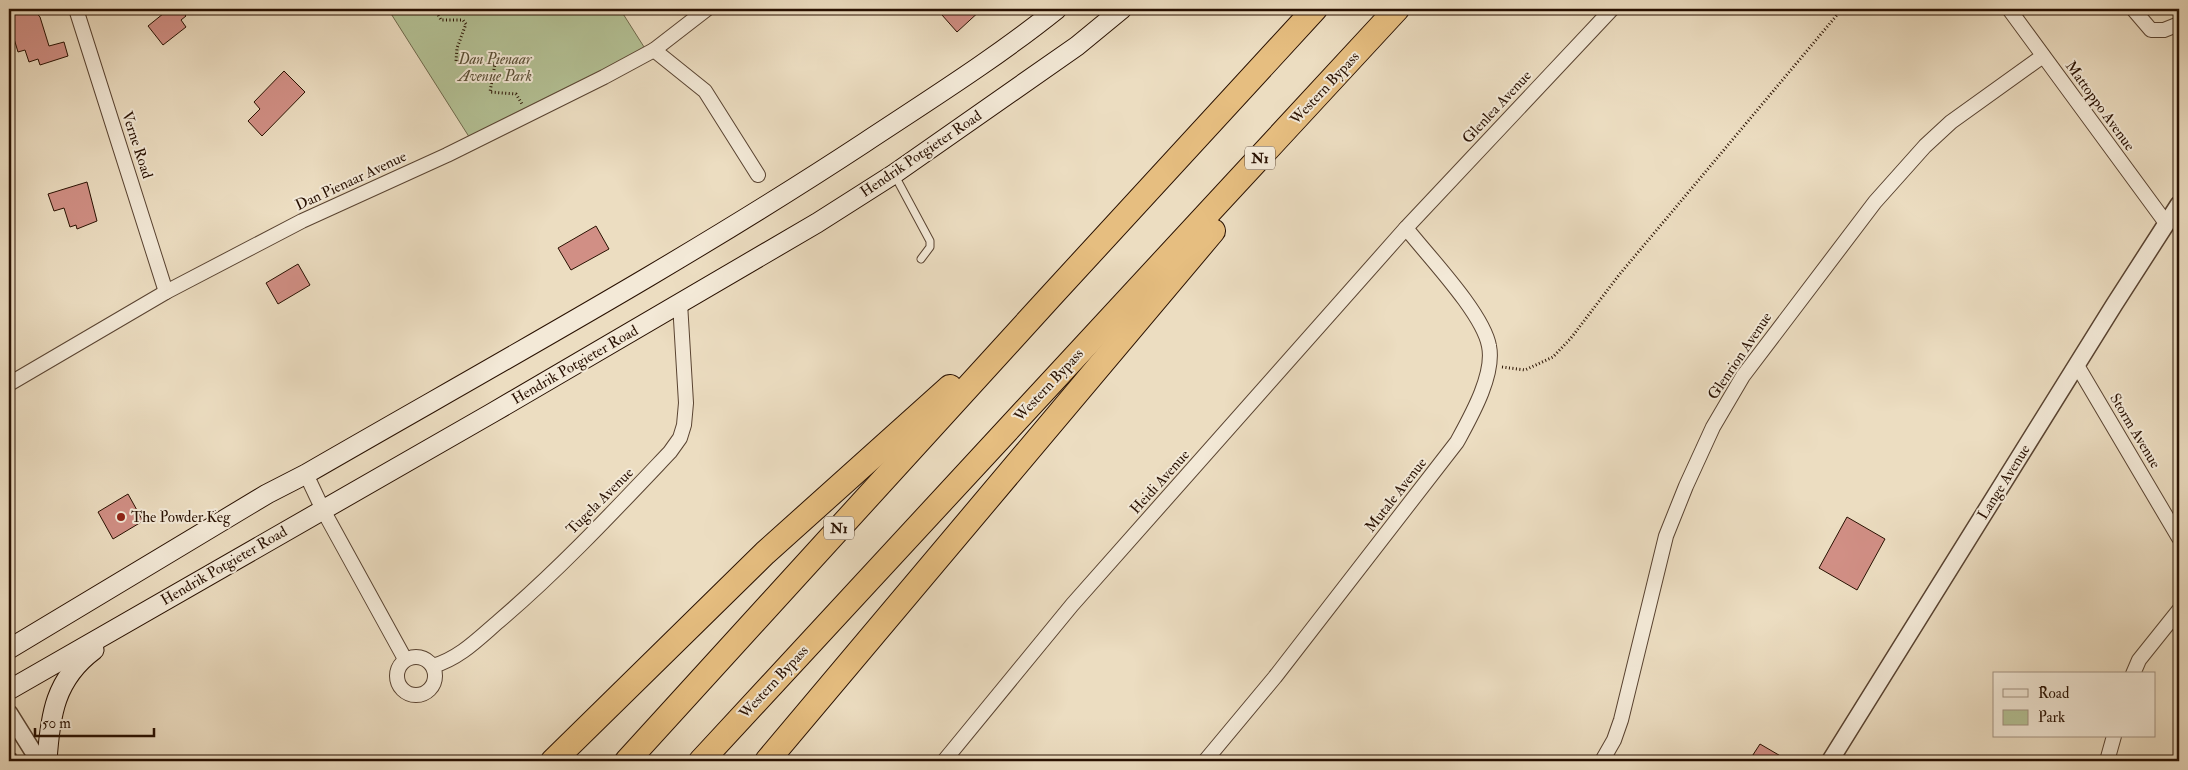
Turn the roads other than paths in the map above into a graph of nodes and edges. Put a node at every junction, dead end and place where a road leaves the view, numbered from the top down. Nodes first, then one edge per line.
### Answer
1 (76, 9) edge
2 (707, 9) edge
3 (1057, 9) edge
4 (1122, 9) edge
5 (1315, 9) edge
6 (1398, 9) edge
7 (1612, 9) edge
8 (2010, 9) edge
9 (2133, 9) edge
10 (2179, 24) edge
11 (1378, 31) junction
12 (654, 50) junction
13 (2043, 56) junction
14 (894, 174) junction
15 (758, 175) dead end
16 (2179, 204) edge
17 (2166, 223) junction
18 (1406, 228) junction
19 (921, 258) dead end
20 (166, 292) junction
21 (1051, 296) junction
22 (680, 303) junction
23 (2078, 366) junction
24 (9, 384) edge
25 (306, 474) junction
26 (323, 510) junction
27 (2179, 538) edge
28 (2179, 610) edge
29 (142, 612) junction
30 (9, 649) edge
31 (406, 659) junction
32 (433, 666) junction
33 (2134, 672) edge
34 (9, 690) edge
35 (9, 713) edge
36 (2113, 738) edge
37 (38, 761) edge
38 (47, 761) edge
39 (553, 761) edge
40 (627, 761) edge
41 (701, 761) edge
42 (766, 761) edge
43 (944, 761) edge
44 (1206, 761) edge
45 (1602, 761) edge
46 (1830, 761) edge
47 (2107, 761) edge

1 - 20 street, Verne Road
2 - 12 street, Dan Pienaar Avenue
3 - 25 main road
4 - 14 main road, Hendrik Potgieter Road
5 - 21 highway, N1
6 - 11 highway, Western Bypass / N1
7 - 18 street, Glenlea Avenue
8 - 13 street, Mattoppo Avenue
9 - 10 street
11 - 41 highway, Western Bypass / N1
11 - 42 highway
12 - 15 street
12 - 20 street, Dan Pienaar Avenue
13 - 17 street, Mattoppo Avenue
13 - 45 street, Glenrion Avenue
14 - 19 lane
14 - 22 main road, Hendrik Potgieter Road
16 - 17 street, Lange Avenue
17 - 23 street, Lange Avenue
18 - 43 street, Heidi Avenue
18 - 44 street, Mutale Avenue
20 - 24 street, Dan Pienaar Avenue
21 - 39 highway
21 - 40 highway, N1
22 - 26 main road, Hendrik Potgieter Road
22 - 32 street, Tugela Avenue
23 - 27 street, Storm Avenue
23 - 46 street, Lange Avenue
25 - 26 street
25 - 30 main road
26 - 29 main road, Hendrik Potgieter Road
26 - 31 street
28 - 33 street
29 - 34 main road, Hendrik Potgieter Road
29 - 38 main road
31 - 32 street
31 - 32 street
35 - 37 street
36 - 47 street

